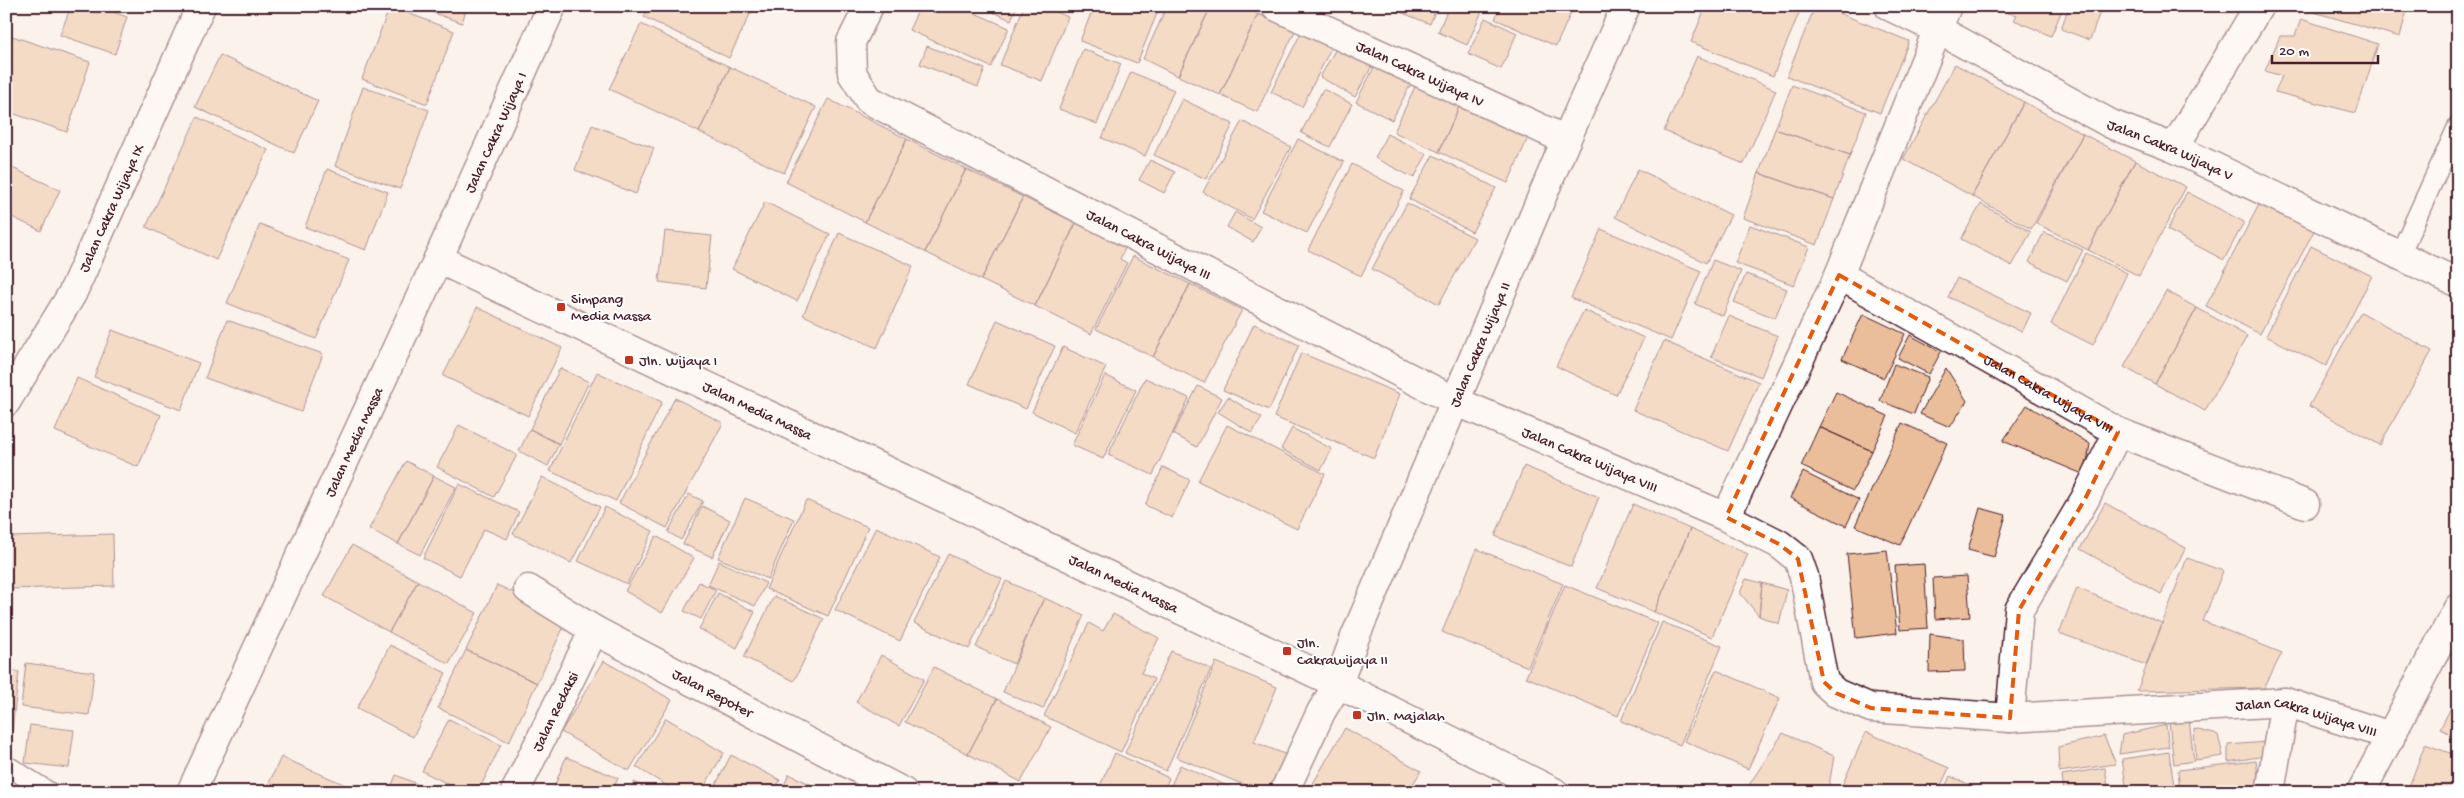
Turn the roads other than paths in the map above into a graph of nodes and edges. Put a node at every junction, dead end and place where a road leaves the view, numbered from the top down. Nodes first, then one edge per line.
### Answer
1 (201, 6) edge
2 (552, 6) edge
3 (869, 6) edge
4 (1276, 6) edge
5 (1626, 6) edge
6 (1889, 6) edge
7 (2259, 6) edge
8 (1942, 18) edge
9 (2458, 126) edge
10 (1566, 140) junction
11 (2174, 148) junction
12 (2399, 256) junction
13 (438, 259) junction
14 (1839, 275) junction
15 (2458, 283) edge
16 (1455, 401) junction
17 (6, 402) edge
18 (2118, 432) junction
19 (2305, 504) dead end
20 (1726, 517) junction
21 (528, 589) dead end
22 (2458, 608) edge
23 (594, 630) junction
24 (1338, 684) junction
25 (2285, 702) junction
26 (2010, 718) junction
27 (2390, 739) junction
28 (11, 768) dead end
29 (2271, 786) dead end
30 (41, 790) edge
31 (191, 792) edge
32 (515, 792) edge
33 (903, 792) edge
34 (1284, 792) edge
35 (1554, 792) edge
36 (2361, 792) edge

1 - 17 street, Jalan Cakra Wijaya IX
2 - 13 street, Jalan Cakra Wijaya I
3 - 16 street, Jalan Cakra Wijaya III
4 - 10 street, Jalan Cakra Wijaya IV
5 - 10 street, Jalan Cakra Wijaya II
6 - 8 street, Jalan Cakra Wijaya V
7 - 11 street
8 - 11 street, Jalan Cakra Wijaya V
8 - 14 street
9 - 12 lane
10 - 16 street, Jalan Cakra Wijaya II
11 - 12 street, Jalan Cakra Wijaya V
12 - 15 street, Jalan Cakra Wijaya V
13 - 24 street, Jalan Media Massa
13 - 31 street, Jalan Media Massa
14 - 18 street, Jalan Cakra Wijaya VIII
14 - 20 street
16 - 20 street, Jalan Cakra Wijaya VIII
16 - 24 street, Jalan Cakra Wijaya II
18 - 19 street
18 - 26 street, Jalan Cakra Wijaya VIII
20 - 26 street, Jalan Cakra Wijaya VIII
21 - 23 street, Jalan Repoter
22 - 27 street
23 - 32 street, Jalan Redaksi
23 - 33 street, Jalan Repoter
24 - 34 street, Jalan Cakra Wijaya II
24 - 35 street, Jalan Media Massa
25 - 26 street, Jalan Cakra Wijaya VIII
25 - 27 street, Jalan Cakra Wijaya VIII
25 - 29 street
27 - 36 street
28 - 30 lane

